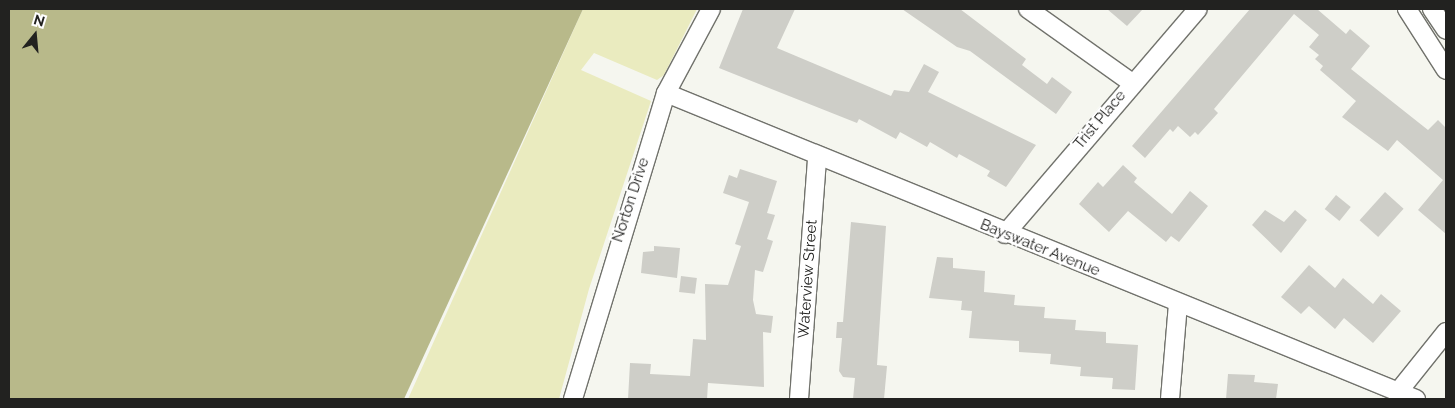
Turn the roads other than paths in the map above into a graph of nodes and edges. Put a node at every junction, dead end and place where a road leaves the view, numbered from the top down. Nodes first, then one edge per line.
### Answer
1 (711, 9) edge
2 (1028, 9) edge
3 (1198, 9) edge
4 (1407, 9) edge
5 (1432, 9) edge
6 (1446, 30) edge
7 (1446, 70) edge
8 (1132, 83) junction
9 (666, 93) junction
10 (817, 158) junction
11 (1004, 234) junction
12 (1178, 303) junction
13 (1446, 332) edge
14 (1398, 392) junction
15 (573, 399) edge
16 (799, 399) edge
17 (1170, 399) edge
18 (1416, 399) edge

1 - 9 street, Norton Drive
2 - 8 street
3 - 8 street, Trist Place
4 - 7 street
5 - 6 street
8 - 11 street, Trist Place
9 - 10 street, Bayswater Avenue
9 - 15 street, Norton Drive
10 - 11 street, Bayswater Avenue
10 - 16 street, Waterview Street
11 - 12 street, Bayswater Avenue
12 - 14 street, Bayswater Avenue
12 - 17 street
13 - 14 street
14 - 18 street, Bayswater Avenue

